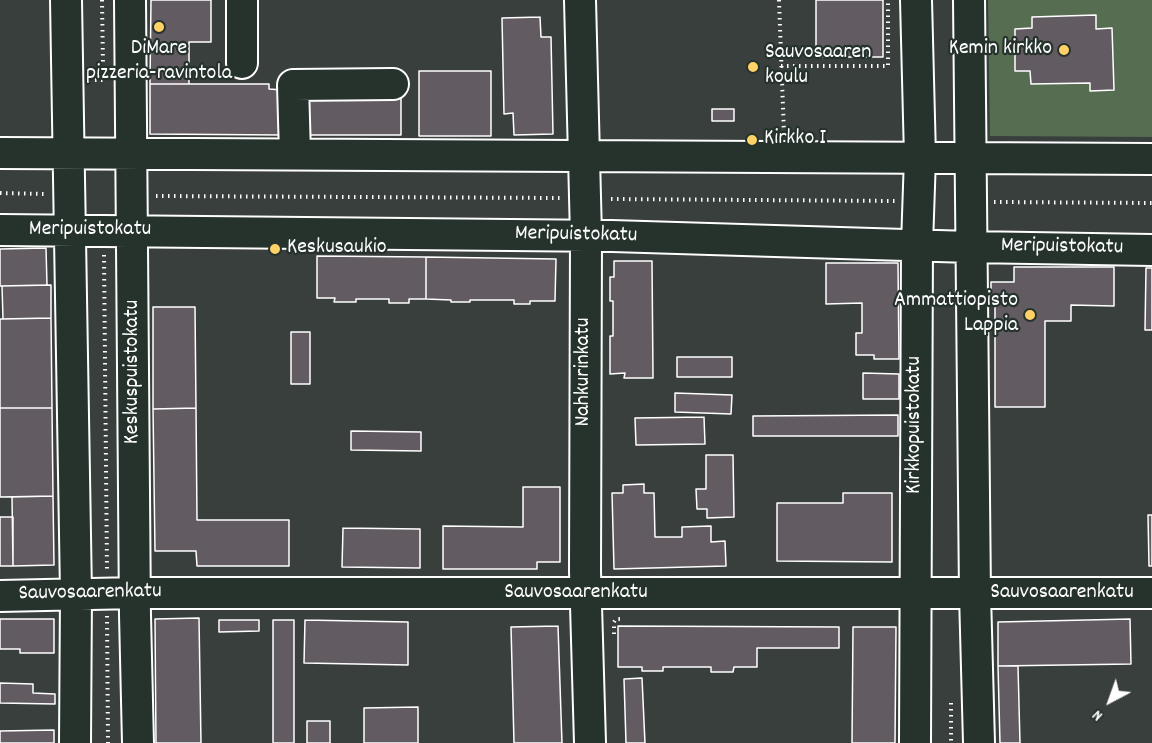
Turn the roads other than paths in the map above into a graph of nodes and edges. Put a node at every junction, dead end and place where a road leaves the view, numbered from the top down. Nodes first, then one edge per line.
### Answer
1 (66, 0) edge
2 (130, 0) edge
3 (242, 0) edge
4 (580, 0) edge
5 (916, 0) edge
6 (969, 0) edge
7 (242, 63) dead end
8 (393, 84) dead end
9 (0, 153) edge
10 (131, 153) junction
11 (67, 154) junction
12 (295, 154) junction
13 (583, 156) junction
14 (920, 157) junction
15 (970, 158) junction
16 (1152, 159) edge
17 (0, 230) edge
18 (133, 230) junction
19 (70, 231) junction
20 (585, 236) junction
21 (917, 245) junction
22 (970, 247) junction
23 (1152, 250) edge
24 (136, 584) junction
25 (76, 594) junction
26 (587, 594) junction
27 (915, 594) junction
28 (975, 594) junction
29 (1152, 594) edge
30 (0, 596) edge
31 (75, 743) edge
32 (138, 743) edge
33 (590, 743) edge
34 (915, 743) edge
35 (979, 743) edge

1 - 11 street
2 - 10 street, Keskuspuistokatu
3 - 7 street
4 - 13 street, Nahkurinkatu
5 - 14 street, Kirkkopuistokatu
6 - 15 street
8 - 12 street
9 - 11 street
10 - 11 street
10 - 12 street
10 - 18 street, Keskuspuistokatu
11 - 19 street
12 - 13 street
13 - 14 street
13 - 20 street, Nahkurinkatu
14 - 15 street
14 - 21 street, Kirkkopuistokatu
15 - 16 street
15 - 22 street
17 - 19 street, Meripuistokatu
18 - 19 street, Meripuistokatu
18 - 20 street, Meripuistokatu
18 - 24 street, Keskuspuistokatu
19 - 25 street
20 - 21 street, Meripuistokatu
20 - 26 street, Nahkurinkatu
21 - 22 street, Meripuistokatu
21 - 27 street, Kirkkopuistokatu
22 - 23 street, Meripuistokatu
22 - 28 street
24 - 25 street, Sauvosaarenkatu
24 - 26 street, Sauvosaarenkatu
24 - 32 street, Keskuspuistokatu
25 - 30 street, Sauvosaarenkatu
25 - 31 street
26 - 27 street, Sauvosaarenkatu
26 - 33 street, Nahkurinkatu
27 - 28 street, Sauvosaarenkatu
27 - 34 street, Kirkkopuistokatu
28 - 29 street, Sauvosaarenkatu
28 - 35 street

